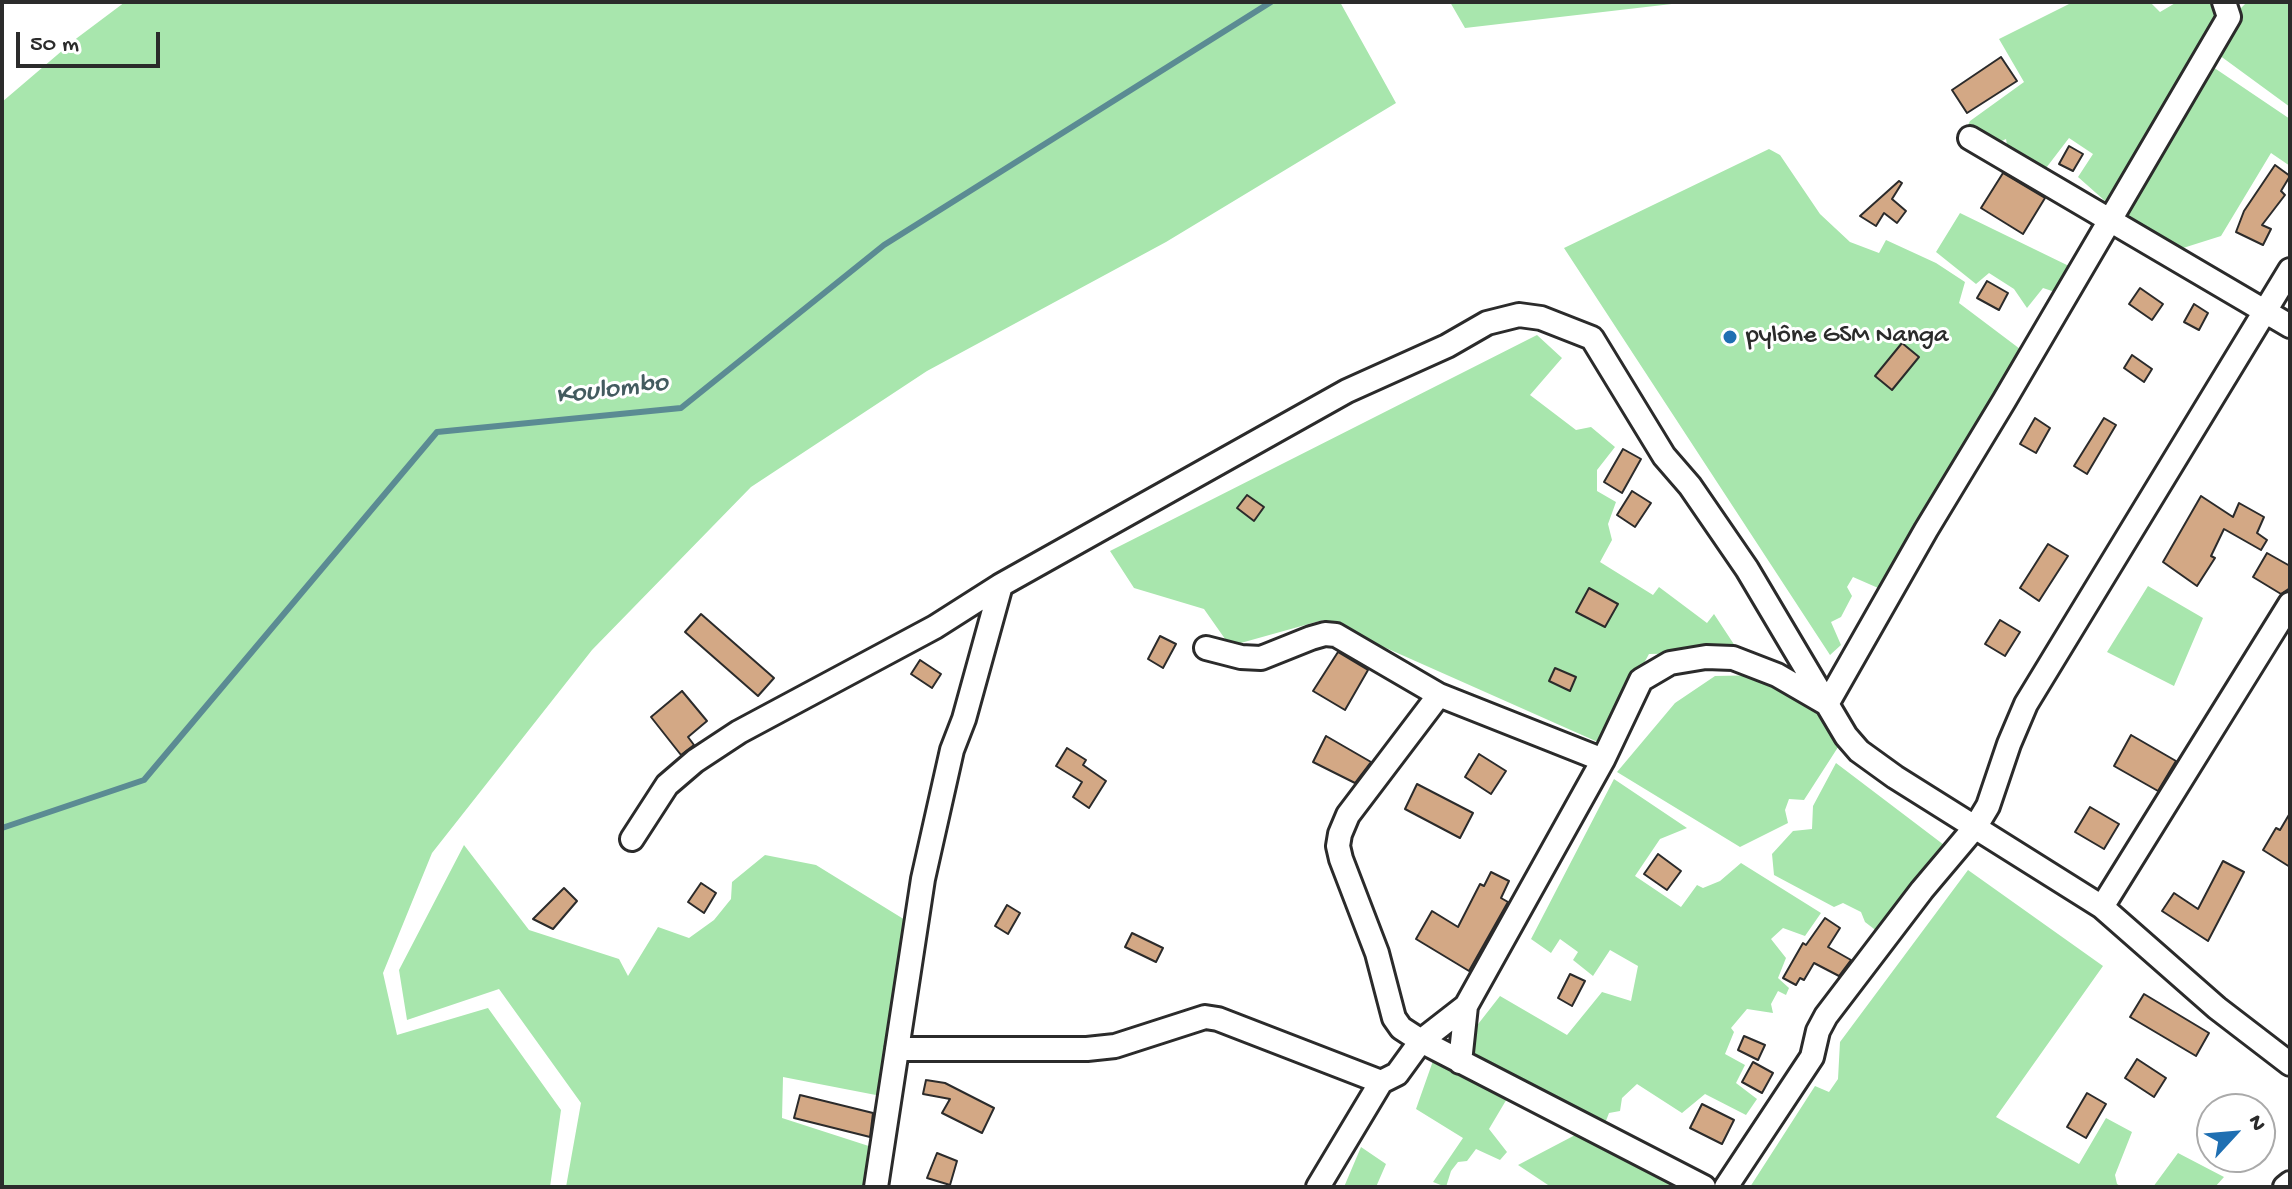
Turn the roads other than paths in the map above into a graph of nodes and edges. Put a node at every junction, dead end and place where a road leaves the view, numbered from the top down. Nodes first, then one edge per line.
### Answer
1 (2224, 2) edge
2 (1970, 138) dead end
3 (2109, 221) junction
4 (2290, 270) edge
5 (2265, 310) junction
6 (2290, 326) edge
7 (1001, 585) junction
8 (2290, 604) edge
9 (1206, 648) dead end
10 (1439, 695) junction
11 (1827, 704) junction
12 (1603, 760) junction
13 (1976, 826) junction
14 (632, 839) dead end
15 (2102, 907) junction
16 (1466, 1006) junction
17 (1421, 1041) junction
18 (897, 1049) junction
19 (1460, 1062) junction
20 (2290, 1064) edge
21 (1381, 1082) junction
22 (2290, 1183) edge
23 (876, 1187) edge
24 (1318, 1187) edge
25 (1704, 1187) edge
26 (1726, 1187) edge
27 (2285, 1187) edge

1 - 3 street
2 - 3 street
3 - 5 street
3 - 11 street
4 - 5 street
5 - 6 street
5 - 13 street
7 - 11 street
7 - 14 street
7 - 18 street
8 - 15 street
9 - 10 street
10 - 12 street
10 - 17 street
11 - 12 street
11 - 13 street
12 - 16 street
13 - 15 street
13 - 26 street
15 - 20 street
16 - 17 street
16 - 19 street
17 - 19 street
17 - 21 street
18 - 21 street
18 - 23 street
19 - 25 street
21 - 24 street
22 - 27 street

